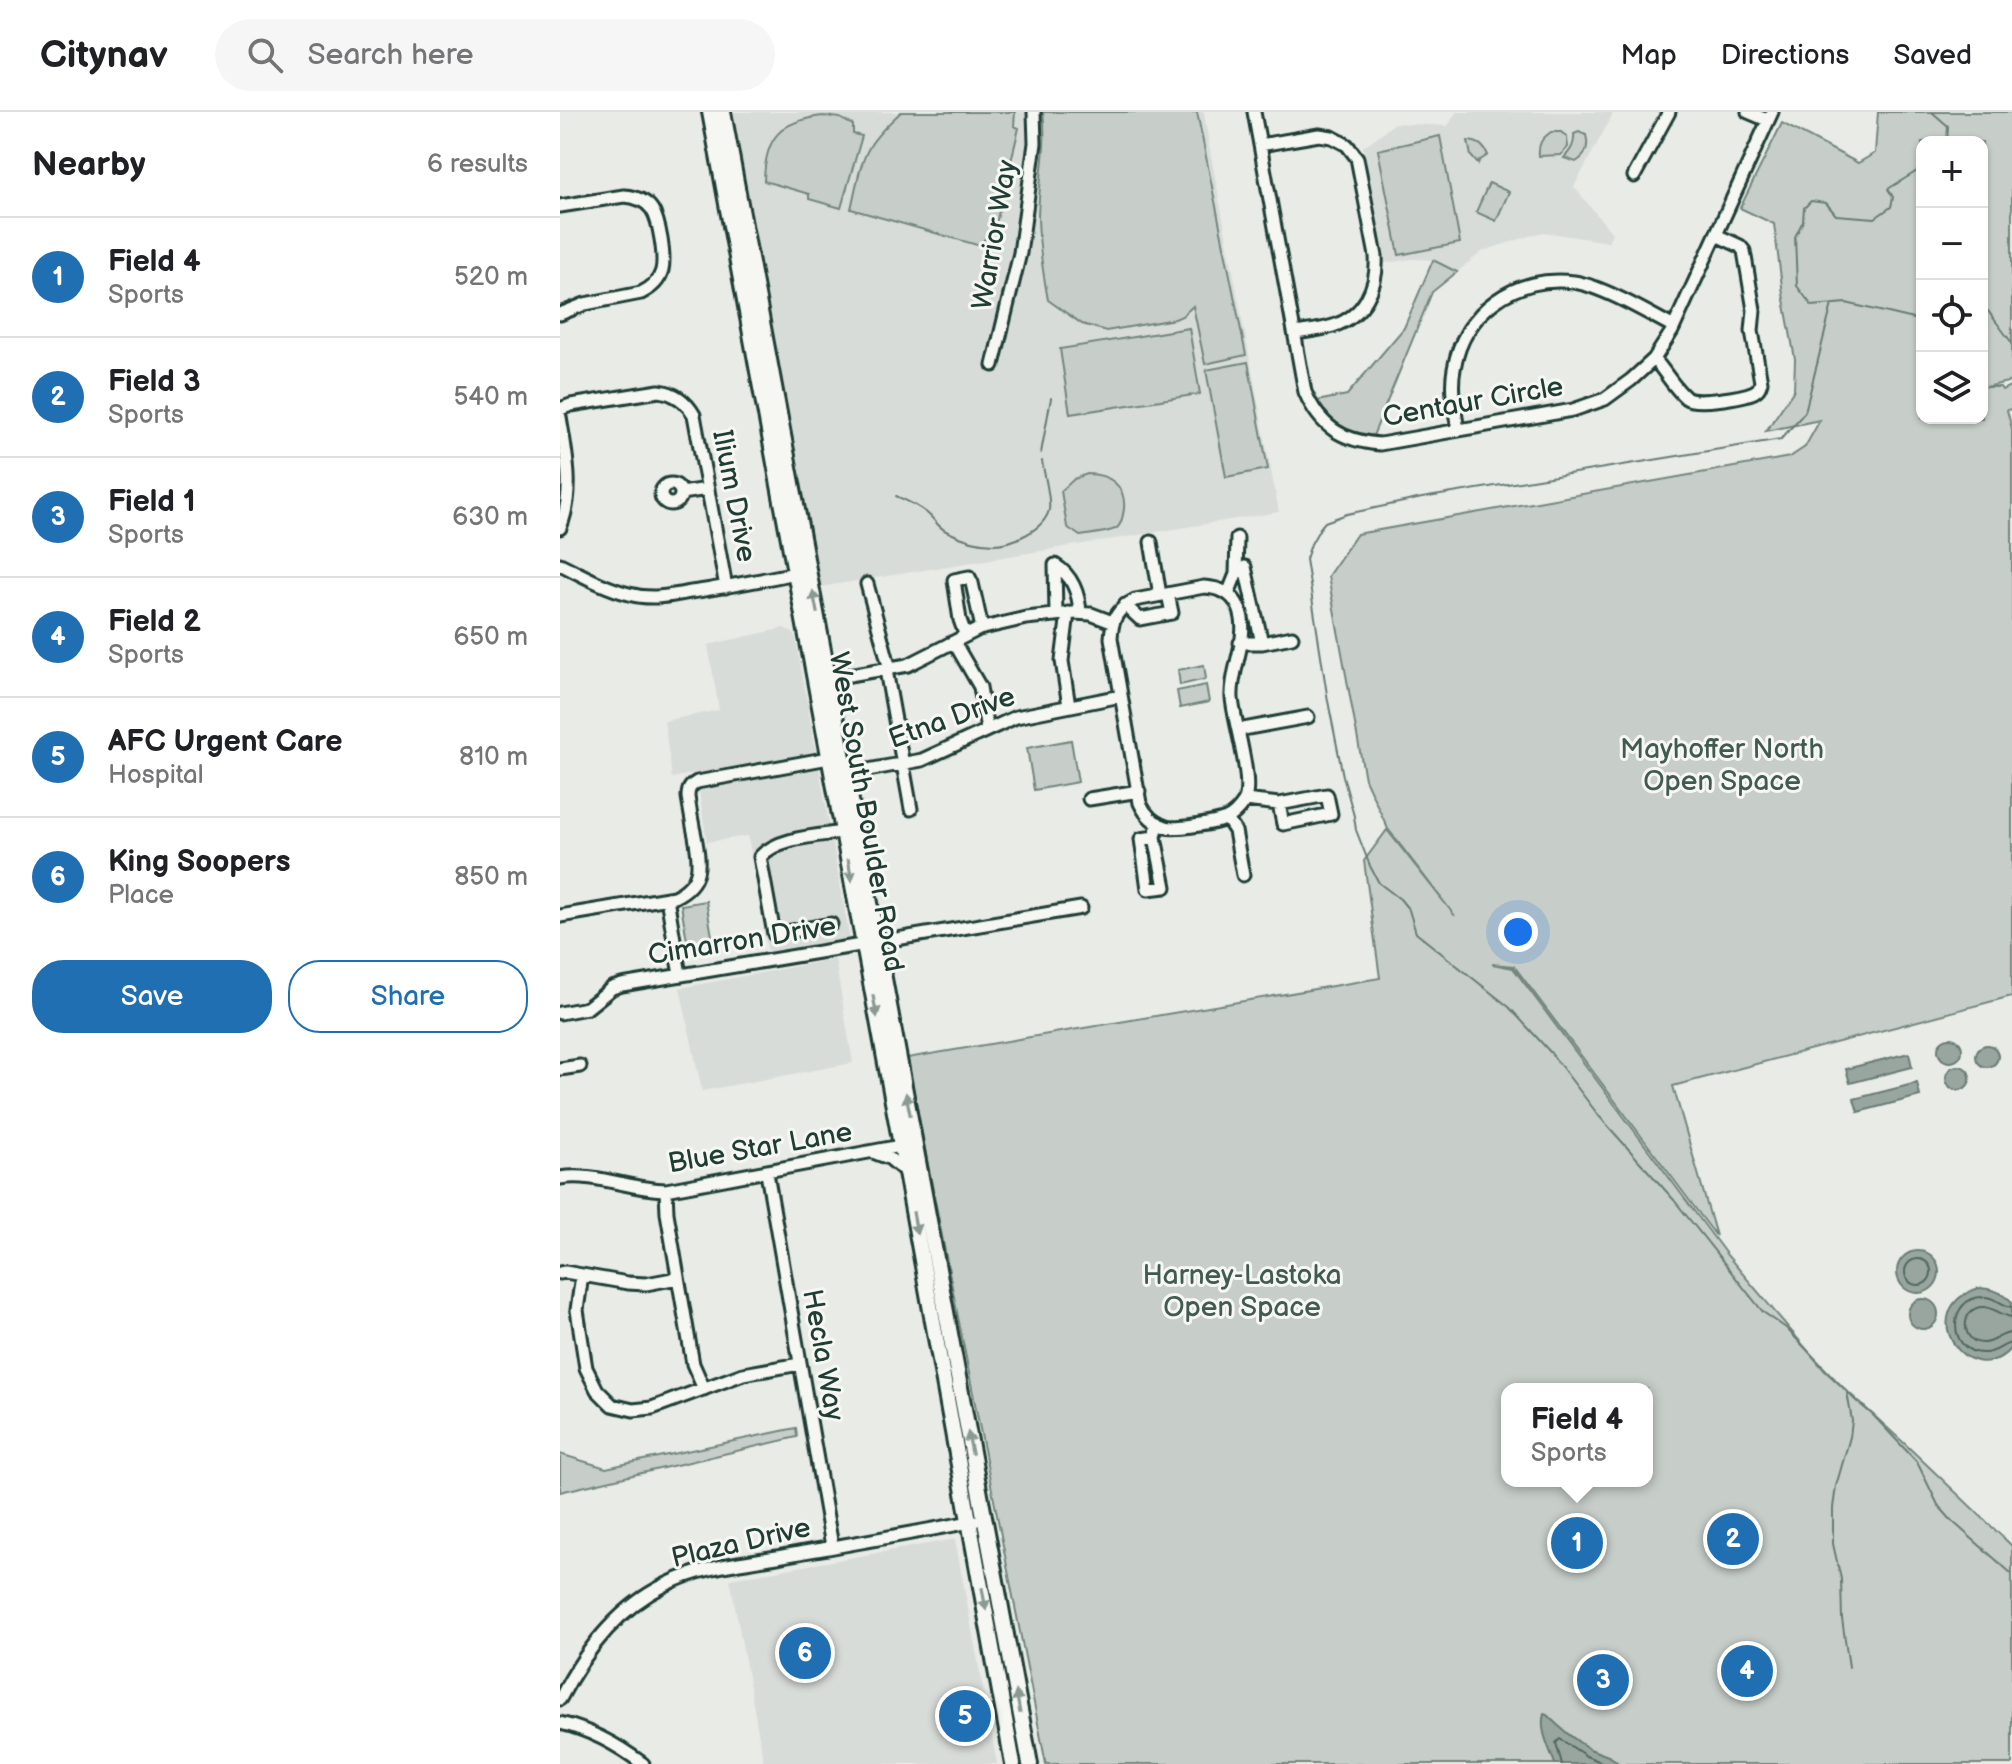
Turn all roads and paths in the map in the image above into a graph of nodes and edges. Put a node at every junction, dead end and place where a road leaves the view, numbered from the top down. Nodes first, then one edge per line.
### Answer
1 (710, 112) edge
2 (723, 112) edge
3 (1034, 112) edge
4 (1254, 112) edge
5 (1669, 112) edge
6 (1748, 112) edge
7 (1770, 116) edge
8 (1260, 145) junction
9 (1634, 176) dead end
10 (560, 206) edge
11 (1716, 235) junction
12 (560, 314) edge
13 (1674, 327) junction
14 (1295, 333) junction
15 (1654, 359) junction
16 (993, 365) dead end
17 (560, 409) edge
18 (560, 417) edge
19 (1458, 430) junction
20 (708, 489) junction
21 (681, 493) dead end
22 (560, 528) edge
23 (1237, 538) dead end
24 (1151, 542) dead end
25 (560, 564) edge
26 (1240, 570) junction
27 (796, 573) junction
28 (867, 584) dead end
29 (726, 587) junction
30 (1228, 594) junction
31 (1164, 595) junction
32 (1125, 605) junction
33 (1069, 613) junction
34 (1112, 622) junction
35 (982, 628) junction
36 (965, 634) junction
37 (1292, 637) dead end
38 (954, 642) junction
39 (1240, 643) junction
40 (1262, 643) junction
41 (888, 669) junction
42 (823, 680) junction
43 (1121, 696) junction
44 (1069, 706) junction
45 (1308, 717) dead end
46 (987, 730) junction
47 (1238, 730) junction
48 (829, 758) junction
49 (902, 764) junction
50 (846, 774) junction
51 (1139, 791) junction
52 (1089, 799) dead end
53 (1245, 800) junction
54 (1279, 804) dead end
55 (911, 809) dead end
56 (1227, 819) junction
57 (1158, 823) junction
58 (850, 831) junction
59 (1155, 837) dead end
60 (1243, 875) dead end
61 (667, 898) junction
62 (1081, 908) dead end
63 (560, 916) edge
64 (831, 924) dead end
65 (870, 944) junction
66 (680, 975) junction
67 (560, 1013) edge
68 (580, 1066) dead end
69 (560, 1069) edge
70 (908, 1145) junction
71 (873, 1152) junction
72 (906, 1172) junction
73 (767, 1173) junction
74 (560, 1178) edge
75 (666, 1190) junction
76 (560, 1273) edge
77 (582, 1275) junction
78 (678, 1278) junction
79 (800, 1364) junction
80 (704, 1389) junction
81 (977, 1521) junction
82 (832, 1546) junction
83 (560, 1699) edge
84 (560, 1723) edge
85 (643, 1764) edge
86 (1013, 1764) edge
87 (1030, 1764) edge

1 - 27 main road, West South Boulder Road
42 -> 2 main road, West South Boulder Road
3 - 16 street, Warrior Way
4 - 8 street, Centaur Circle
5 - 9 street
6 - 7 street
7 - 11 street, Centaur Circle
8 - 14 street, Centaur Circle
8 - 14 street
10 - 12 street
11 - 13 street, Centaur Circle
11 - 15 street
13 - 15 street, Centaur Circle
13 - 19 street
14 - 19 street, Centaur Circle
15 - 19 street, Centaur Circle
17 - 20 street, Ilium Drive
18 - 22 street
20 - 21 street
20 - 29 street, Ilium Drive
23 - 26 street
24 - 31 street
25 - 29 street
26 - 30 street
26 - 40 street
27 - 29 street
27 - 42 main road, West South Boulder Road
28 - 41 street
30 - 31 street
30 - 39 street
31 - 32 street
31 - 32 street
32 - 34 street
33 - 34 street
33 - 35 street
33 - 44 street
34 - 43 street
35 - 36 street
35 - 36 street
36 - 38 street
37 - 40 street
38 - 41 street
38 - 46 street
39 - 40 street
39 - 47 street
41 - 42 street
41 - 49 street
42 - 48 main road, West South Boulder Road
42 - 50 main road, West South Boulder Road
43 - 44 street, Etna Drive
43 - 51 street
44 - 46 street, Etna Drive
45 - 47 street
46 - 49 street, Etna Drive
47 - 53 street
48 - 58 main road, West South Boulder Road
48 - 61 street, Cimarron Drive
49 - 50 street, Etna Drive
49 - 55 street
50 - 58 main road, West South Boulder Road
51 - 52 street
51 - 57 street
53 - 54 street
53 - 56 street
56 - 57 street
56 - 60 street
57 - 59 street
58 - 64 street
58 - 65 main road, West South Boulder Road
61 - 63 street, Cimarron Drive
61 - 66 street
62 - 65 street, Cimarron Drive
65 - 66 street, Cimarron Drive
65 - 70 main road, West South Boulder Road
66 - 67 street, Cimarron Drive
68 - 69 street
70 - 71 street, Blue Star Lane
70 - 72 main road, West South Boulder Road
81 -> 70 main road, West South Boulder Road
71 - 72 street
71 - 73 street, Blue Star Lane
72 -> 81 main road, West South Boulder Road
73 - 75 street, Blue Star Lane
73 - 79 street, Hecla Way
74 - 75 street, Blue Star Lane
75 - 78 street
76 - 77 street
77 - 78 street
77 - 80 street
78 - 80 street
79 - 80 street
79 - 82 street, Hecla Way
81 - 82 street, Plaza Drive
81 -> 86 main road
87 -> 81 main road
82 - 83 street, Plaza Drive
84 - 85 street

